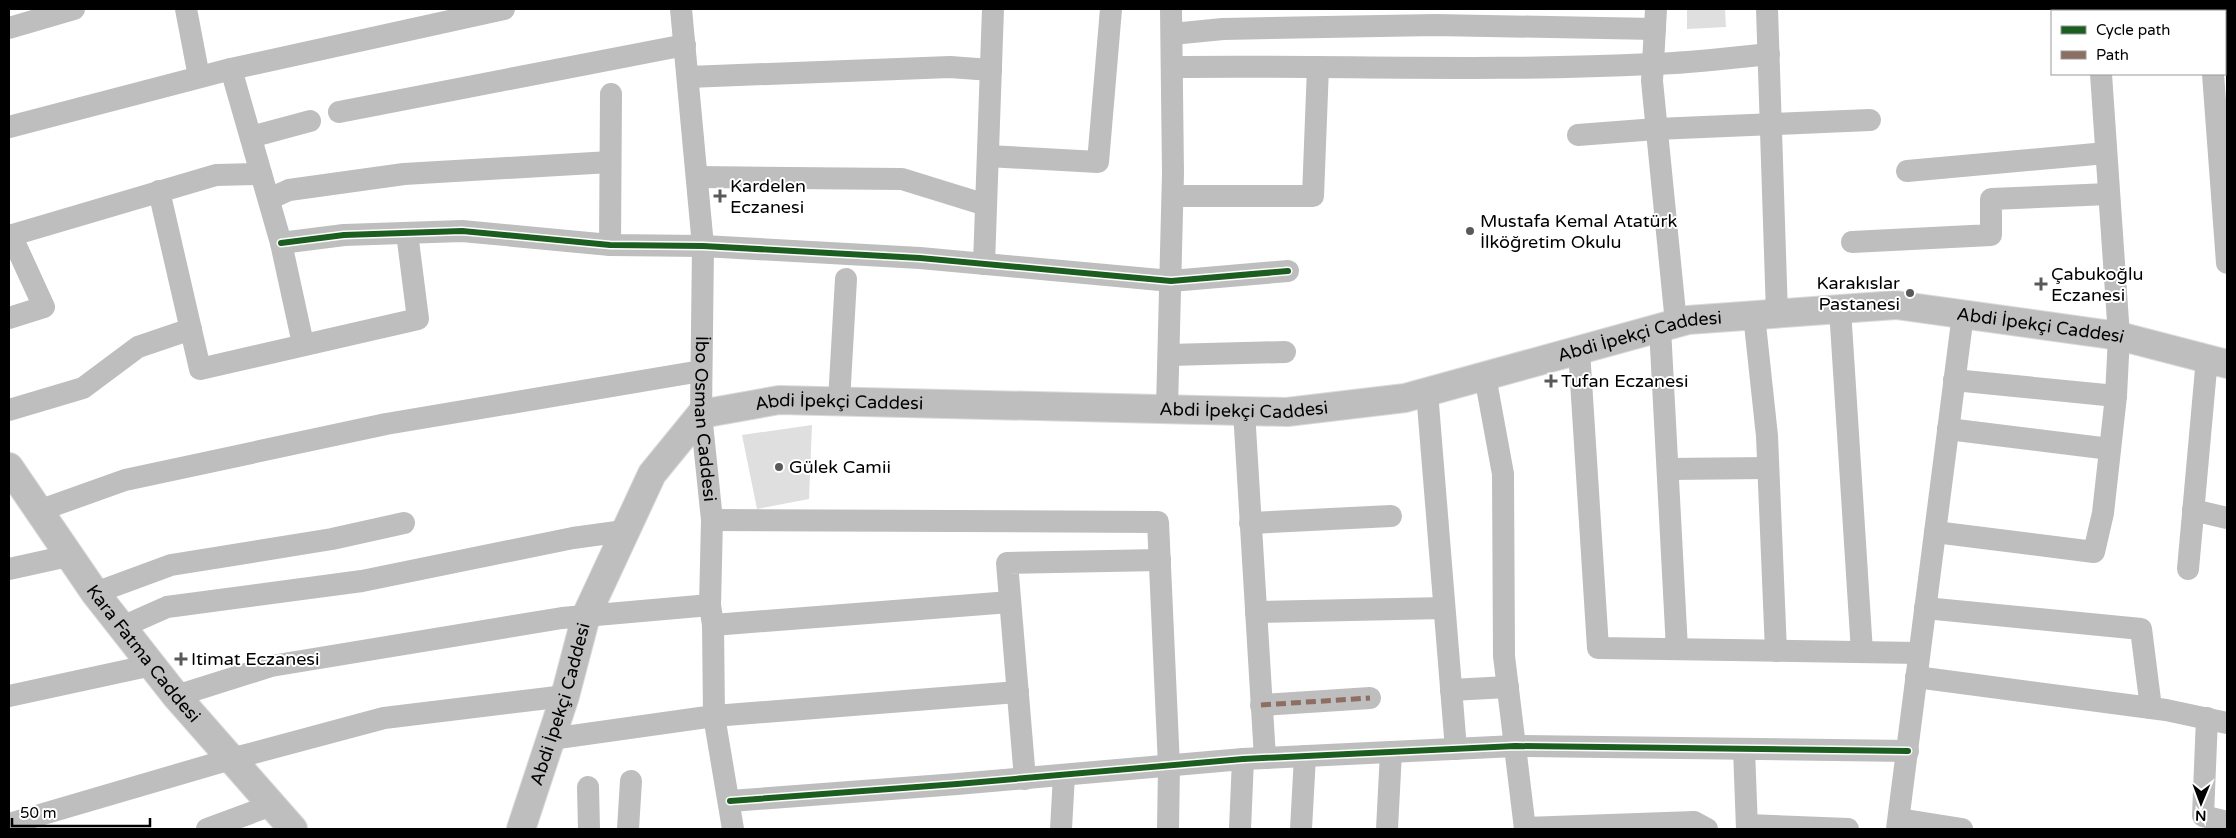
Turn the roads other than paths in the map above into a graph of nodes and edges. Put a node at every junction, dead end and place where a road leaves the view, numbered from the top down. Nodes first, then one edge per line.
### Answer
1 (74, 9) edge
2 (186, 9) edge
3 (504, 9) edge
4 (682, 9) edge
5 (993, 9) edge
6 (1112, 9) edge
7 (1172, 9) edge
8 (1767, 9) edge
9 (1656, 19) edge
10 (9, 28) edge
11 (1172, 34) junction
12 (685, 45) junction
13 (1769, 54) junction
14 (1653, 64) junction
15 (1172, 67) junction
16 (1318, 67) junction
17 (231, 69) junction
18 (991, 70) junction
19 (2101, 75) edge
20 (2213, 75) edge
21 (200, 77) junction
22 (688, 77) junction
23 (610, 94) dead end
24 (339, 112) dead end
25 (1870, 120) dead end
26 (310, 121) dead end
27 (1772, 125) junction
28 (9, 127) edge
29 (1656, 129) junction
30 (1578, 135) dead end
31 (2222, 136) edge
32 (251, 137) junction
33 (2106, 153) junction
34 (988, 156) junction
35 (2223, 160) edge
36 (610, 162) junction
37 (1906, 171) dead end
38 (261, 174) junction
39 (698, 176) junction
40 (159, 191) junction
41 (2109, 194) junction
42 (1172, 196) junction
43 (268, 198) junction
44 (986, 205) junction
45 (407, 233) junction
46 (10, 235) edge
47 (1852, 242) dead end
48 (281, 243) junction
49 (610, 245) junction
50 (703, 246) junction
51 (2227, 254) edge
52 (984, 264) junction
53 (1288, 271) dead end
54 (846, 279) dead end
55 (1171, 281) junction
56 (1840, 309) junction
57 (1765, 314) junction
58 (1962, 314) junction
59 (9, 318) edge
60 (1668, 325) junction
61 (191, 329) junction
62 (2119, 336) junction
63 (303, 344) junction
64 (1579, 350) junction
65 (1285, 352) dead end
66 (1169, 355) junction
67 (2217, 361) edge
68 (701, 371) junction
69 (1486, 376) junction
70 (1954, 380) junction
71 (1427, 392) junction
72 (2116, 396) junction
73 (839, 401) junction
74 (1167, 408) junction
75 (9, 410) edge
76 (1244, 410) junction
77 (700, 414) junction
78 (1948, 429) junction
79 (2110, 449) junction
80 (9, 467) edge
81 (1768, 468) junction
82 (1668, 469) junction
83 (2193, 510) junction
84 (38, 511) junction
85 (1391, 516) dead end
86 (2227, 518) edge
87 (712, 520) junction
88 (404, 523) dead end
89 (1250, 523) junction
90 (624, 531) junction
91 (1935, 532) junction
92 (68, 556) junction
93 (1160, 560) junction
94 (9, 569) edge
95 (2188, 569) dead end
96 (95, 593) junction
97 (1010, 602) junction
98 (1444, 608) junction
99 (1925, 608) junction
100 (1256, 612) junction
101 (712, 615) junction
102 (586, 616) junction
103 (122, 627) junction
104 (1677, 649) junction
105 (1776, 651) junction
106 (1862, 652) junction
107 (1919, 653) junction
108 (152, 666) junction
109 (1916, 677) junction
110 (1508, 687) junction
111 (1451, 690) junction
112 (1018, 692) junction
113 (9, 696) edge
114 (176, 696) junction
115 (565, 696) junction
116 (1370, 698) dead end
117 (1261, 705) junction
118 (2151, 708) junction
119 (714, 716) junction
120 (2217, 720) edge
121 (550, 739) junction
122 (1515, 746) junction
123 (1456, 749) junction
124 (1744, 749) junction
125 (1908, 751) junction
126 (1391, 752) junction
127 (1305, 756) junction
128 (232, 759) junction
129 (1254, 759) junction
130 (1169, 766) junction
131 (1064, 775) junction
132 (1025, 779) junction
133 (630, 781) dead end
134 (588, 787) dead end
135 (730, 801) junction
136 (272, 805) junction
137 (2227, 822) edge
138 (2203, 823) edge
139 (9, 824) edge
140 (1898, 824) edge
141 (1747, 827) edge
142 (1525, 828) edge
143 (1590, 828) edge
144 (207, 829) edge
145 (293, 829) edge
146 (521, 829) edge
147 (589, 829) edge
148 (628, 829) edge
149 (733, 829) edge
150 (1060, 829) edge
151 (1168, 829) edge
152 (1240, 829) edge
153 (1302, 829) edge
154 (1386, 829) edge
155 (1705, 829) edge
156 (1848, 829) edge
157 (1962, 829) edge

1 - 10 street
2 - 21 street
3 - 17 street
4 - 12 street, İbo Osman Caddesi
5 - 18 street
6 - 34 street
7 - 11 street
8 - 13 street
9 - 11 street
9 - 14 street
11 - 15 street
12 - 22 street, İbo Osman Caddesi
12 - 24 street
13 - 14 street
13 - 27 street
14 - 16 street
14 - 29 street
15 - 16 street
15 - 42 street
16 - 42 street
17 - 21 street
17 - 32 street
18 - 22 street
18 - 34 street
19 - 33 street
20 - 31 street
21 - 28 street
22 - 39 street, İbo Osman Caddesi
23 - 36 street
25 - 27 street
26 - 32 street
27 - 29 street
27 - 57 street
29 - 30 street
29 - 60 street
31 - 35 street
32 - 38 street
33 - 37 street
33 - 41 street
34 - 44 street
35 - 51 street
36 - 43 street
36 - 49 street
38 - 40 street
38 - 43 street
39 - 44 street
39 - 50 street, İbo Osman Caddesi
40 - 46 street
40 - 61 street
41 - 47 street
41 - 62 street
42 - 55 street
43 - 48 street
44 - 52 street
45 - 48 street
45 - 49 street
45 - 63 street
46 - 59 street
48 - 63 street
49 - 50 street
50 - 52 street
50 - 68 street, İbo Osman Caddesi
52 - 55 street
53 - 55 street
54 - 73 street
55 - 66 street
56 - 57 main road, Abdi İpekçi Caddesi
56 - 58 main road, Abdi İpekçi Caddesi
56 - 106 street
57 - 60 main road, Abdi İpekçi Caddesi
57 - 81 street
58 - 62 main road, Abdi İpekçi Caddesi
58 - 70 street
60 - 64 main road, Abdi İpekçi Caddesi
60 - 82 street
61 - 63 street
61 - 75 street
62 - 67 main road, Abdi İpekçi Caddesi
62 - 72 street
64 - 69 main road, Abdi İpekçi Caddesi
64 - 104 street
65 - 66 street
66 - 74 street
67 - 83 street
68 - 77 street, İbo Osman Caddesi
68 - 84 street
69 - 71 main road, Abdi İpekçi Caddesi
69 - 110 street
70 - 72 street
70 - 78 street
71 - 76 main road, Abdi İpekçi Caddesi
71 - 98 street
72 - 79 street
73 - 74 main road, Abdi İpekçi Caddesi
73 - 77 main road, Abdi İpekçi Caddesi
74 - 76 main road, Abdi İpekçi Caddesi
76 - 89 street
77 - 87 street, İbo Osman Caddesi
77 - 90 main road, Abdi İpekçi Caddesi
78 - 79 street
78 - 91 street
79 - 91 street
80 - 84 main road, Kara Fatma Caddesi
81 - 82 street
81 - 105 street
82 - 104 street
83 - 86 street
83 - 95 street
84 - 92 main road, Kara Fatma Caddesi
85 - 89 street
87 - 93 street
87 - 101 street, İbo Osman Caddesi
88 - 96 street
89 - 100 street
90 - 102 main road, Abdi İpekçi Caddesi
90 - 103 street
91 - 99 street
92 - 94 street
92 - 96 main road, Kara Fatma Caddesi
93 - 97 street
93 - 130 street
96 - 103 main road, Kara Fatma Caddesi
97 - 101 street
97 - 112 street
98 - 100 street
98 - 111 street
99 - 107 street
99 - 118 street
100 - 117 street
101 - 102 street
101 - 119 street, İbo Osman Caddesi
102 - 114 street
102 - 115 main road, Abdi İpekçi Caddesi
103 - 108 main road, Kara Fatma Caddesi
104 - 105 street
105 - 106 street
106 - 107 street
107 - 109 street
108 - 113 street
108 - 114 main road, Kara Fatma Caddesi
109 - 118 street
109 - 125 street
110 - 111 street
110 - 122 street
111 - 123 street
112 - 119 street
112 - 132 street
114 - 128 main road, Kara Fatma Caddesi
115 - 121 main road, Abdi İpekçi Caddesi
115 - 128 street
116 - 117 street
117 - 129 street
118 - 120 street
119 - 121 street
119 - 135 street, İbo Osman Caddesi
120 - 138 street
121 - 146 main road, Abdi İpekçi Caddesi
122 - 123 street
122 - 124 street
122 - 142 street
123 - 126 street
124 - 125 street
124 - 141 street
125 - 140 street
126 - 127 street
126 - 154 street
127 - 129 street
127 - 153 street
128 - 136 main road, Kara Fatma Caddesi
128 - 139 street
129 - 130 street
129 - 152 street
130 - 131 street
130 - 151 street
131 - 132 street
131 - 150 street
132 - 135 street
133 - 148 street
134 - 147 street
135 - 149 street, İbo Osman Caddesi
136 - 144 street
136 - 145 main road, Kara Fatma Caddesi
137 - 138 street
140 - 157 street
141 - 156 street
142 - 143 street
143 - 155 street

